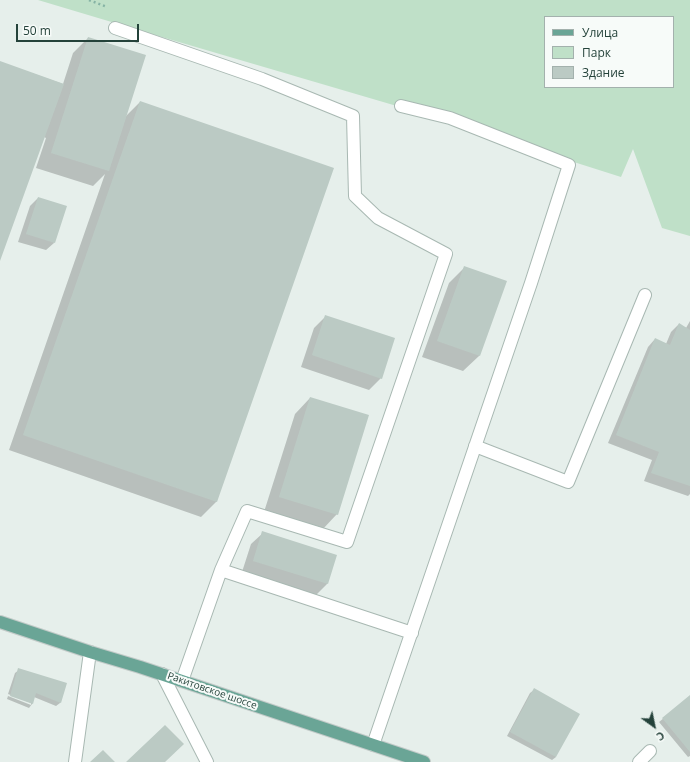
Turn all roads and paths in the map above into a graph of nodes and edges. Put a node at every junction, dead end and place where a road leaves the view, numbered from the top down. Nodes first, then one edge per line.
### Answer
1 (89, 0) edge
2 (107, 7) dead end
3 (116, 28) dead end
4 (401, 106) dead end
5 (645, 295) dead end
6 (475, 446) junction
7 (221, 570) junction
8 (0, 622) edge
9 (412, 633) junction
10 (90, 652) junction
11 (162, 674) junction
12 (182, 681) junction
13 (374, 745) junction
14 (650, 750) dead end
15 (75, 762) edge
16 (207, 762) edge
17 (424, 762) edge
18 (639, 762) edge

1 - 2 path
3 - 7 street
4 - 6 street
5 - 6 street
6 - 9 street
7 - 9 street
7 - 12 street
8 - 10 main road, Ракитовское шоссе
9 - 13 street
10 - 11 main road, Ракитовское шоссе
10 - 15 street
11 - 12 main road, Ракитовское шоссе
11 - 16 street
12 - 13 main road, Ракитовское шоссе
13 - 17 main road, Ракитовское шоссе
14 - 18 street

